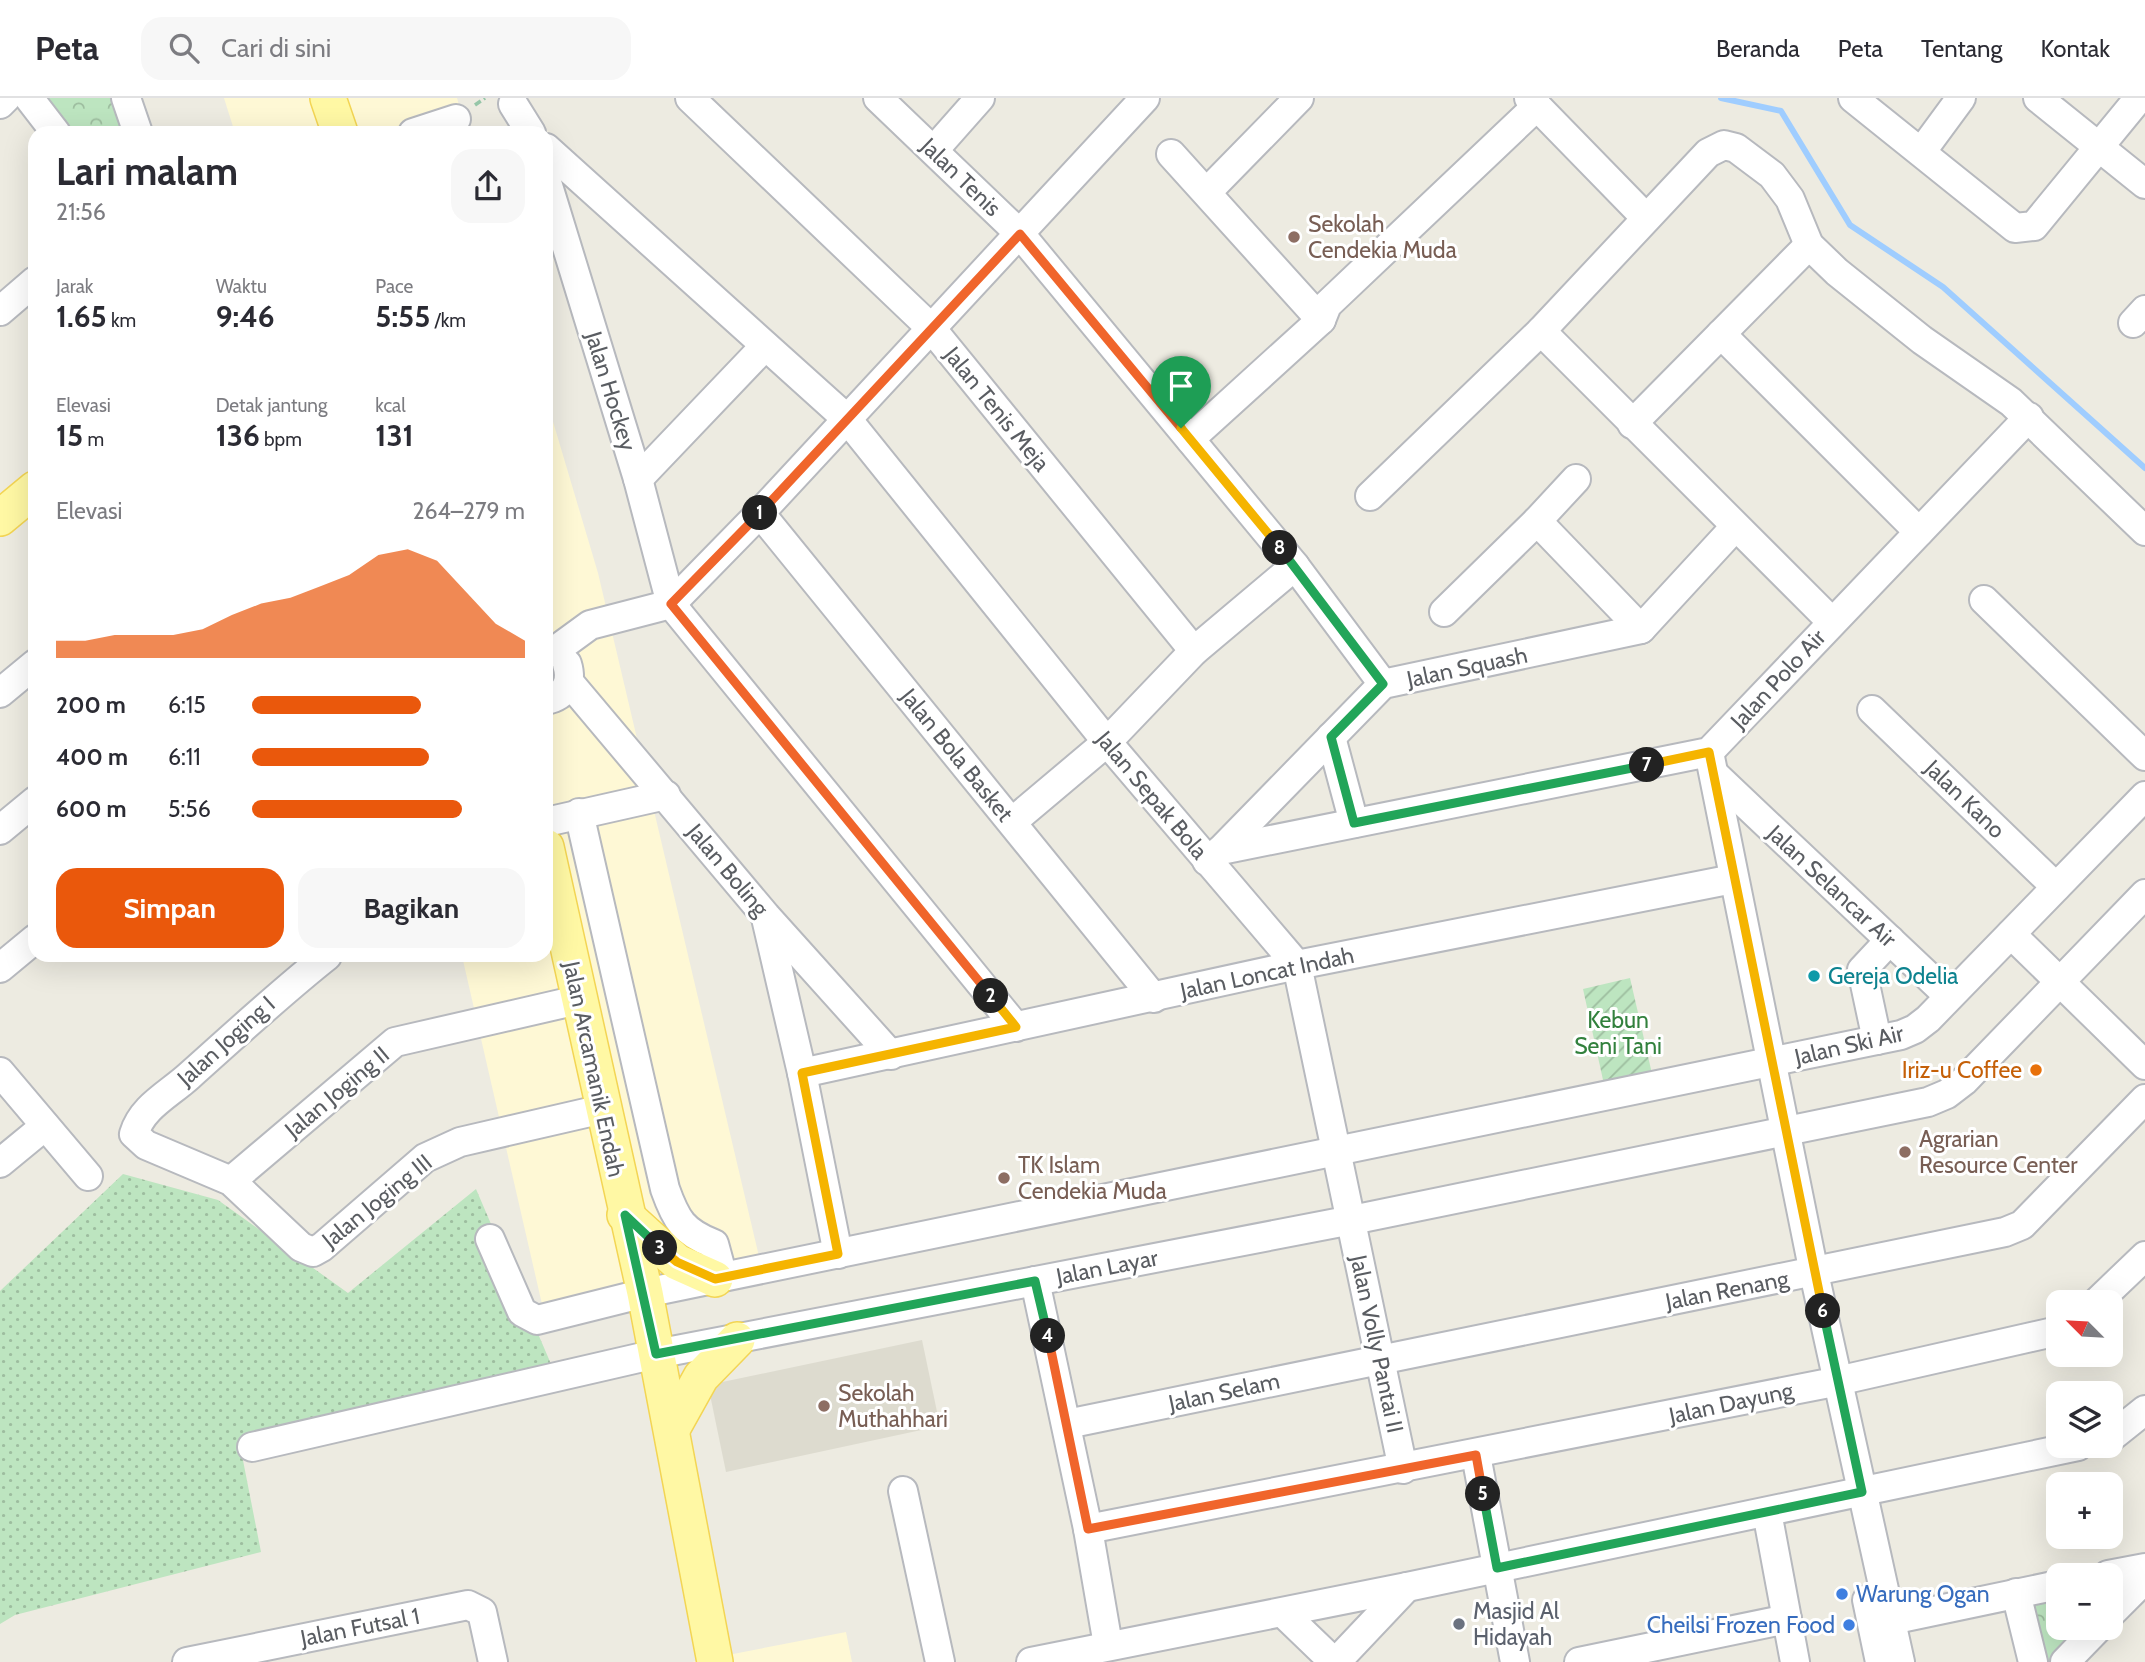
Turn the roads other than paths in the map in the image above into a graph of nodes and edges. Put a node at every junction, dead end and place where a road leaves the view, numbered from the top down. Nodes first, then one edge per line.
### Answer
1 (6, 98) edge
2 (29, 98) edge
3 (126, 98) edge
4 (328, 98) edge
5 (690, 98) edge
6 (878, 98) edge
7 (980, 98) edge
8 (1145, 98) edge
9 (1299, 98) edge
10 (1853, 98) edge
11 (1961, 98) edge
12 (2038, 98) edge
13 (2140, 98) edge
14 (1533, 102) edge
15 (0, 104) edge
16 (513, 104) dead end
17 (456, 119) dead end
18 (51, 126) edge
19 (136, 126) edge
20 (338, 126) edge
21 (434, 126) edge
22 (527, 126) edge
23 (2100, 147) junction
24 (934, 150) junction
25 (1922, 151) junction
26 (553, 154) edge
27 (1171, 154) dead end
28 (2145, 184) edge
29 (1207, 192) junction
30 (553, 202) edge
31 (1646, 218) junction
32 (1020, 234) junction
33 (1809, 245) junction
34 (28, 287) edge
35 (0, 311) edge
36 (1320, 311) junction
37 (931, 328) junction
38 (1541, 331) junction
39 (1721, 334) junction
40 (765, 346) junction
41 (2029, 417) junction
42 (847, 419) junction
43 (1632, 424) junction
44 (1185, 434) junction
45 (638, 479) junction
46 (1576, 479) dead end
47 (28, 495) edge
48 (1370, 496) dead end
49 (760, 513) junction
50 (0, 518) edge
51 (1537, 521) junction
52 (1735, 527) junction
53 (2145, 531) edge
54 (1919, 532) junction
55 (1295, 566) junction
56 (1984, 600) dead end
57 (664, 605) junction
58 (1444, 612) dead end
59 (1832, 622) junction
60 (1642, 629) junction
61 (553, 650) edge
62 (1194, 651) junction
63 (553, 654) edge
64 (28, 670) edge
65 (569, 682) junction
66 (1383, 684) junction
67 (0, 693) edge
68 (553, 699) edge
69 (1872, 710) dead end
70 (1331, 737) junction
71 (1107, 742) junction
72 (2145, 756) edge
73 (1712, 764) junction
74 (666, 795) junction
75 (2145, 796) edge
76 (28, 807) edge
77 (579, 813) junction
78 (553, 819) edge
79 (1012, 822) junction
80 (1354, 823) junction
81 (0, 830) edge
82 (1214, 855) junction
83 (1733, 879) junction
84 (2056, 887) junction
85 (2145, 894) edge
86 (553, 907) edge
87 (766, 916) junction
88 (2011, 934) junction
89 (1890, 940) junction
90 (28, 945) edge
91 (319, 962) edge
92 (1297, 965) junction
93 (0, 968) edge
94 (2059, 982) junction
95 (1949, 996) junction
96 (1154, 998) junction
97 (578, 1000) junction
98 (1016, 1027) junction
99 (1877, 1040) junction
100 (891, 1055) junction
101 (1773, 1063) junction
102 (2145, 1065) edge
103 (0, 1072) edge
104 (802, 1073) junction
105 (2145, 1099) edge
106 (603, 1109) junction
107 (45, 1126) junction
108 (1786, 1131) junction
109 (1338, 1153) junction
110 (0, 1163) edge
111 (88, 1176) dead end
112 (231, 1181) junction
113 (625, 1215) junction
114 (1352, 1220) junction
115 (490, 1238) dead end
116 (838, 1254) junction
117 (2145, 1256) edge
118 (1814, 1273) junction
119 (719, 1278) junction
120 (1035, 1281) junction
121 (2110, 1290) edge
122 (645, 1293) junction
123 (2046, 1334) edge
124 (737, 1340) junction
125 (656, 1354) junction
126 (1381, 1359) junction
127 (1839, 1380) junction
128 (2145, 1410) edge
129 (1067, 1424) junction
130 (2123, 1427) edge
131 (672, 1429) junction
132 (252, 1447) dead end
133 (2046, 1454) edge
134 (1476, 1455) junction
135 (1403, 1469) junction
136 (903, 1491) dead end
137 (1859, 1504) junction
138 (1769, 1521) junction
139 (1088, 1529) junction
140 (1497, 1568) junction
141 (2145, 1568) edge
142 (2123, 1572) edge
143 (2145, 1579) edge
144 (1407, 1587) junction
145 (2046, 1587) edge
146 (2016, 1593) junction
147 (2123, 1602) edge
148 (1283, 1613) junction
149 (1787, 1619) junction
150 (1891, 1620) junction
151 (2086, 1640) edge
152 (1108, 1645) junction
153 (187, 1662) edge
154 (493, 1662) edge
155 (715, 1662) edge
156 (940, 1662) edge
157 (1031, 1662) edge
158 (1335, 1662) edge
159 (1515, 1662) edge
160 (1579, 1662) edge
161 (1795, 1662) edge
162 (1880, 1662) edge
163 (1900, 1662) edge
164 (2033, 1662) edge
165 (2065, 1662) edge

1 - 15 street
2 - 18 street
3 - 19 street
4 - 20 main road
5 - 37 street, Jalan Tenis Meja
6 - 24 street, Jalan Tenis
7 - 24 street
8 - 32 street
9 - 29 street
10 - 25 street
11 - 25 street
12 - 23 street
13 - 23 street
14 - 31 street
14 - 36 street
16 - 22 street
17 - 21 street
23 - 25 street
23 - 28 street
24 - 32 street, Jalan Tenis
26 - 40 street
27 - 29 street
29 - 36 street
30 - 45 street, Jalan Hockey
31 - 33 street
31 - 38 street
32 - 37 street
32 - 44 street, Jalan Tenis
33 - 39 street
33 - 41 street
34 - 35 street
36 - 44 street
37 - 42 street
37 - 62 street, Jalan Tenis Meja
38 - 43 street
38 - 48 street
39 - 43 street
39 - 54 street
40 - 42 street
40 - 45 street
41 - 53 street
41 - 54 street, Jalan Polo Air
42 - 49 street
42 - 71 street, Jalan Sepak Bola
43 - 52 street
44 - 55 street, Jalan Tenis
45 - 57 street, Jalan Hockey
46 - 51 street
47 - 50 main road
49 - 57 street
49 - 79 street, Jalan Bola Basket
51 - 58 street
51 - 60 street
52 - 59 street
52 - 60 street
54 - 59 street, Jalan Polo Air
55 - 62 street
55 - 66 street, Jalan Tenis
56 - 72 street
57 - 61 street
57 - 98 street
59 - 73 street, Jalan Polo Air
60 - 66 street, Jalan Squash
62 - 71 street
63 - 65 street, Jalan Boling
64 - 67 street
65 - 68 street
65 - 74 street, Jalan Boling
66 - 70 street, Jalan Squash
69 - 84 street, Jalan Kano
70 - 80 street
70 - 82 street, Jalan Squash
71 - 79 street
71 - 82 street, Jalan Sepak Bola
73 - 80 street
73 - 83 street
73 - 89 street, Jalan Selancar Air
74 - 77 street
74 - 87 street, Jalan Boling
75 - 84 street, Jalan Ski Air
76 - 81 street
77 - 78 street
77 - 119 street
79 - 96 street, Jalan Bola Basket
80 - 82 street
82 - 92 street, Jalan Sepak Bola
83 - 92 street, Jalan Loncat Indah
83 - 101 street
84 - 88 street, Jalan Ski Air
85 - 94 street
86 - 97 main road, Jalan Arcamanik Endah
87 - 100 street, Jalan Boling
87 - 104 street
88 - 94 street
88 - 95 street, Jalan Ski Air
89 - 95 street, Jalan Selancar Air
89 - 99 street
90 - 93 street
91 - 112 street, Jalan Joging I
92 - 96 street, Jalan Loncat Indah
92 - 109 street, Jalan Sepak Bola
94 - 102 street
94 - 108 street
95 - 99 street, Jalan Ski Air
96 - 98 street, Jalan Loncat Indah
97 - 106 main road, Jalan Arcamanik Endah
97 - 112 street, Jalan Joging II
98 - 100 street, Jalan Loncat Indah
99 - 101 street, Jalan Ski Air
100 - 104 street, Jalan Loncat Indah
101 - 108 street
101 - 109 street, Jalan Ski Air
103 - 107 street
104 - 116 street
105 - 118 street, Jalan Renang
106 - 112 street, Jalan Joging III
106 - 113 main road, Jalan Arcamanik Endah
107 - 110 street
107 - 111 street
108 - 114 street
108 - 118 street
109 - 114 street, Jalan Sepak Bola
109 - 116 street
113 - 119 main road
113 - 122 main road, Jalan Arcamanik Endah
114 - 120 street, Jalan Layar
114 - 126 street, Jalan Volly Pantai II
115 - 122 street
116 - 119 street
117 - 121 street
118 - 126 street, Jalan Renang
118 - 127 street
119 - 122 street
120 - 124 street, Jalan Layar
120 - 129 street
122 - 125 main road, Jalan Arcamanik Endah
123 - 127 street, Jalan Dayung
124 - 125 street, Jalan Layar
124 - 131 main road
125 - 131 main road, Jalan Arcamanik Endah
125 - 132 street, Jalan Layar
126 - 129 street, Jalan Selam
126 - 135 street, Jalan Volly Pantai II
127 - 134 street, Jalan Dayung
127 - 137 street
128 - 130 street
129 - 139 street
131 - 155 main road, Jalan Arcamanik Endah
133 - 137 street
134 - 135 street, Jalan Dayung
134 - 140 street
135 - 139 street, Jalan Dayung
136 - 156 street
137 - 138 street
137 - 150 street
137 - 162 street
138 - 140 street
138 - 149 street
139 - 152 street
140 - 144 street
140 - 159 street
141 - 142 street
143 - 147 street
144 - 148 street
144 - 158 street
145 - 146 street
146 - 150 street
146 - 164 street
148 - 152 street
148 - 158 street
149 - 160 street
149 - 161 street
150 - 163 street
151 - 165 street
152 - 157 street
153 - 154 street, Jalan Futsal 1

